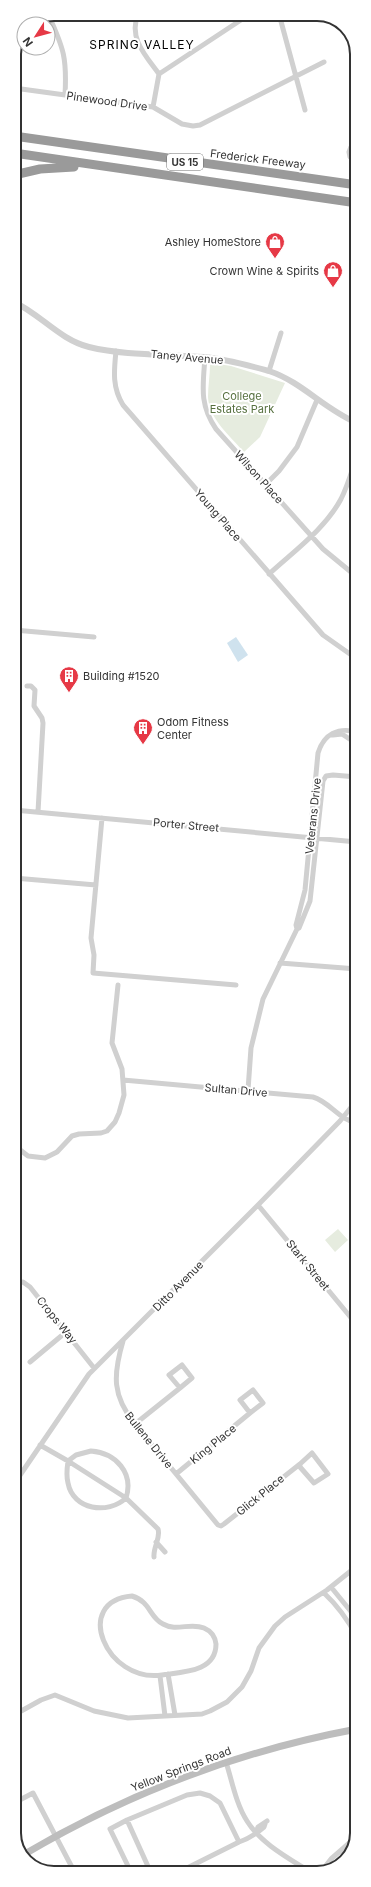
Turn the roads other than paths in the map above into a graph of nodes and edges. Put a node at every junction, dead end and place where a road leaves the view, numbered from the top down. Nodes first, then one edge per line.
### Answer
1 (136, 21) edge
2 (239, 21) edge
3 (281, 21) edge
4 (56, 32) edge
5 (324, 62) dead end
6 (159, 74) junction
7 (297, 76) junction
8 (21, 89) edge
9 (65, 95) junction
10 (153, 107) junction
11 (305, 110) dead end
12 (21, 137) edge
13 (21, 154) edge
14 (102, 167) junction
15 (21, 174) edge
16 (350, 184) edge
17 (350, 201) edge
18 (21, 307) edge
19 (281, 333) dead end
20 (116, 351) junction
21 (205, 357) junction
22 (269, 371) junction
23 (317, 400) junction
24 (350, 420) edge
25 (350, 476) edge
26 (266, 484) junction
27 (311, 536) junction
28 (350, 571) edge
29 (270, 574) junction
30 (21, 631) edge
31 (94, 636) dead end
32 (350, 654) edge
33 (27, 686) dead end
34 (350, 731) edge
35 (329, 736) junction
36 (350, 739) edge
37 (350, 776) edge
38 (21, 811) edge
39 (38, 812) junction
40 (102, 818) junction
41 (310, 839) junction
42 (318, 839) junction
43 (350, 841) edge
44 (21, 879) edge
45 (96, 885) junction
46 (297, 929) junction
47 (280, 963) junction
48 (350, 968) edge
49 (118, 984) dead end
50 (236, 985) dead end
51 (123, 1080) junction
52 (248, 1090) junction
53 (350, 1109) edge
54 (343, 1118) junction
55 (350, 1120) edge
56 (21, 1150) edge
57 (258, 1205) junction
58 (21, 1282) edge
59 (350, 1317) edge
60 (66, 1332) junction
61 (123, 1341) junction
62 (106, 1356) junction
63 (117, 1361) junction
64 (30, 1362) dead end
65 (94, 1368) junction
66 (180, 1388) junction
67 (250, 1413) junction
68 (135, 1424) junction
69 (40, 1445) junction
70 (68, 1461) junction
71 (300, 1464) junction
72 (21, 1474) edge
73 (176, 1474) junction
74 (126, 1498) junction
75 (220, 1526) joint
76 (156, 1542) junction
77 (165, 1552) dead end
78 (154, 1557) dead end
79 (350, 1572) edge
80 (327, 1590) junction
81 (350, 1612) edge
82 (350, 1626) edge
83 (168, 1674) junction
84 (160, 1676) junction
85 (21, 1711) edge
86 (175, 1715) junction
87 (165, 1716) junction
88 (350, 1731) edge
89 (226, 1762) junction
90 (21, 1799) edge
91 (127, 1820) junction
92 (266, 1822) dead end
93 (256, 1833) junction
94 (55, 1836) junction
95 (239, 1842) junction
96 (348, 1845) edge
97 (27, 1852) edge
98 (326, 1865) edge
99 (72, 1866) edge
100 (128, 1866) edge
101 (148, 1866) edge
102 (191, 1866) edge
103 (302, 1866) edge

1 - 6 street
2 - 6 street
3 - 7 street
4 - 9 street
5 - 7 street, Pinewood Drive
6 - 10 street
7 - 10 street, Pinewood Drive
7 - 11 street
8 - 9 street, Pinewood Drive
9 - 10 street, Pinewood Drive
12 - 16 highway, Frederick Freeway / US 15
13 - 14 highway, US 15
14 - 15 highway
14 - 17 highway, US 15
18 - 20 street, Taney Avenue
19 - 22 street
20 - 21 street, Taney Avenue
20 - 29 street, Young Place
21 - 22 street, Taney Avenue
21 - 26 street, Wilson Place
22 - 23 street, Taney Avenue
23 - 24 street, Taney Avenue
23 - 26 street
25 - 27 street
26 - 27 street, Wilson Place
27 - 28 street, Wilson Place
27 - 29 street
29 - 32 street, Young Place
30 - 31 street
33 - 39 street
34 - 35 street
35 - 36 street
35 - 41 street, Veterans Drive
37 - 42 street, Veterans Drive
38 - 39 street, Porter Street
39 - 40 street, Porter Street
40 - 41 street, Porter Street
40 - 45 street
41 - 42 street, Porter Street
41 - 46 street, Veterans Drive
42 - 43 street, Porter Street
42 - 46 street, Veterans Drive
44 - 45 street
45 - 50 street
46 - 47 street, Veterans Drive
47 - 48 street
47 - 52 street, Veterans Drive
49 - 51 street
51 - 52 street, Sultan Drive
51 - 56 street
52 - 54 street, Sultan Drive
53 - 54 street, Ditto Avenue
54 - 55 street
54 - 57 street, Ditto Avenue
57 - 59 street, Stark Street
57 - 61 street, Ditto Avenue
58 - 60 street, Crops Way
60 - 64 street
60 - 65 street, Crops Way
61 - 62 street, Ditto Avenue
61 - 63 street, Bullene Drive
62 - 63 street
62 - 65 street, Ditto Avenue
63 - 68 street, Bullene Drive
65 - 69 street, Ditto Avenue
66 - 66 street
66 - 68 street
67 - 67 street, King Place
67 - 73 street, King Place
68 - 73 street, Bullene Drive
69 - 70 street
69 - 72 street, Ditto Avenue
70 - 74 street
70 - 74 street
70 - 74 street
71 - 71 street, Glick Place
71 - 75 street, Glick Place
73 - 75 street, Bullene Drive
74 - 76 street
76 - 77 street
76 - 78 street
79 - 80 street
80 - 81 street
80 - 82 street
80 - 86 street
83 - 84 street
83 - 84 street
83 - 86 street
84 - 87 street
85 - 87 street
86 - 87 street
88 - 89 main road, Yellow Springs Road
89 - 93 street
89 - 94 main road, Yellow Springs Road
90 - 94 street
91 - 95 street
91 - 100 street
91 - 101 street
92 - 93 street
93 - 95 street
93 - 103 street
94 - 97 main road, Yellow Springs Road
94 - 99 street
95 - 102 street
96 - 98 street

